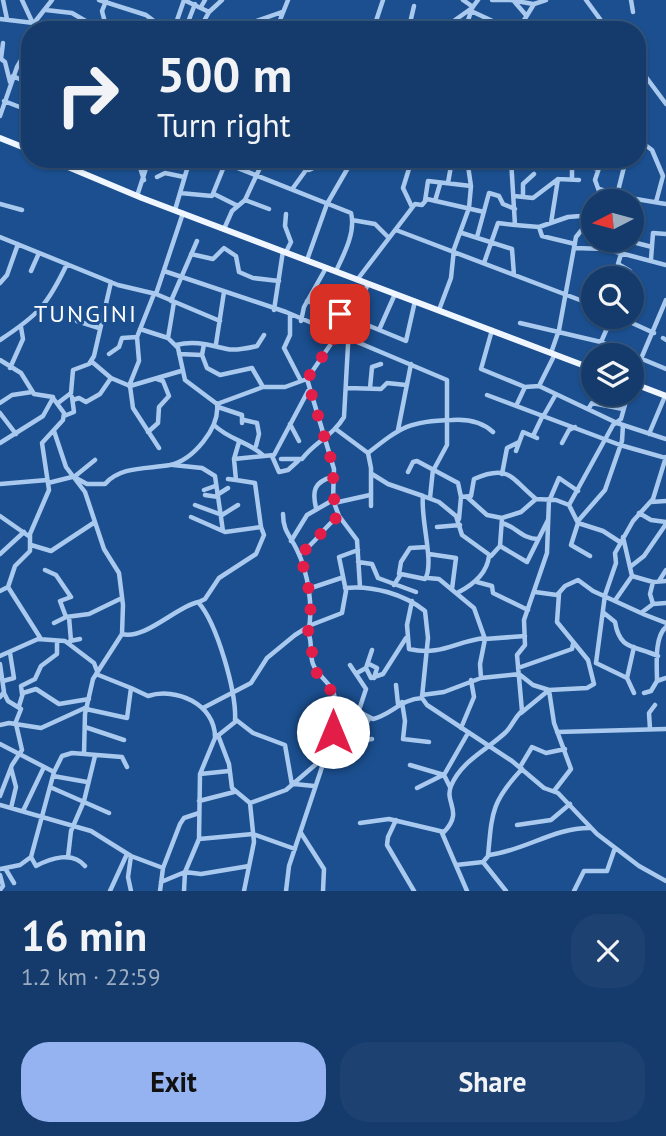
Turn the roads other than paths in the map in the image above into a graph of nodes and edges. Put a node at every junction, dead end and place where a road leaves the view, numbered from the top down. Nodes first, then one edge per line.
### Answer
1 (3, 0) edge
2 (22, 0) edge
3 (52, 0) edge
4 (104, 0) edge
5 (184, 0) edge
6 (205, 0) edge
7 (222, 0) edge
8 (288, 0) edge
9 (383, 0) edge
10 (463, 0) edge
11 (478, 0) edge
12 (492, 0) edge
13 (512, 0) edge
14 (546, 0) edge
15 (586, 0) edge
16 (631, 0) edge
17 (534, 4) junction
18 (198, 6) junction
19 (414, 6) dead end
20 (472, 9) junction
21 (46, 10) junction
22 (208, 12) junction
23 (282, 12) junction
24 (633, 12) dead end
25 (525, 14) junction
26 (0, 19) edge
27 (7, 19) junction
28 (32, 21) edge
29 (39, 21) edge
30 (86, 21) edge
31 (105, 21) edge
32 (152, 21) edge
33 (178, 21) edge
34 (190, 21) edge
35 (204, 21) edge
36 (257, 21) edge
37 (280, 21) edge
38 (376, 21) edge
39 (410, 21) edge
40 (454, 21) edge
41 (468, 21) edge
42 (494, 21) edge
43 (522, 21) edge
44 (601, 21) edge
45 (21, 24) edge
46 (3, 43) dead end
47 (0, 59) edge
48 (21, 61) edge
49 (13, 76) junction
50 (646, 79) edge
51 (21, 80) edge
52 (10, 83) junction
53 (3, 99) edge
54 (666, 104) edge
55 (21, 108) edge
56 (0, 116) edge
57 (0, 138) edge
58 (21, 146) edge
59 (646, 146) edge
60 (70, 168) edge
61 (140, 168) edge
62 (147, 168) edge
63 (187, 168) edge
64 (224, 168) edge
65 (238, 168) edge
66 (258, 168) edge
67 (310, 168) edge
68 (316, 168) edge
69 (348, 168) edge
70 (409, 168) edge
71 (450, 168) edge
72 (468, 168) edge
73 (512, 168) edge
74 (572, 168) edge
75 (596, 168) edge
76 (624, 168) edge
77 (599, 169) joint
78 (309, 171) junction
79 (534, 174) dead end
80 (254, 176) junction
81 (157, 177) dead end
82 (184, 177) junction
83 (558, 179) junction
84 (572, 179) junction
85 (144, 180) junction
86 (579, 180) dead end
87 (440, 183) junction
88 (448, 183) junction
89 (471, 186) junction
90 (293, 188) junction
91 (598, 189) edge
92 (618, 189) edge
93 (180, 194) junction
94 (214, 194) junction
95 (137, 196) junction
96 (514, 196) junction
97 (523, 197) junction
98 (245, 200) junction
99 (644, 200) edge
100 (425, 201) junction
101 (435, 201) junction
102 (656, 202) junction
103 (0, 204) edge
104 (327, 204) junction
105 (666, 204) edge
106 (239, 206) junction
107 (412, 207) junction
108 (469, 208) junction
109 (269, 209) dead end
110 (515, 209) junction
111 (22, 210) dead end
112 (175, 210) junction
113 (484, 212) junction
114 (183, 213) junction
115 (286, 214) dead end
116 (581, 216) edge
117 (352, 220) junction
118 (551, 223) junction
119 (515, 225) junction
120 (539, 227) junction
121 (224, 229) junction
122 (396, 230) junction
123 (581, 232) edge
124 (462, 233) junction
125 (666, 234) edge
126 (0, 237) edge
127 (477, 237) junction
128 (389, 238) junction
129 (197, 241) dead end
130 (491, 243) junction
131 (18, 244) junction
132 (644, 245) edge
133 (574, 246) junction
134 (652, 247) junction
135 (454, 250) junction
136 (284, 252) junction
137 (39, 253) junction
138 (191, 254) junction
139 (621, 254) junction
140 (651, 259) junction
141 (307, 260) junction
142 (67, 264) junction
143 (484, 264) junction
144 (666, 265) edge
145 (621, 266) edge
146 (326, 268) junction
147 (31, 271) dead end
148 (163, 271) junction
149 (336, 271) junction
150 (514, 275) junction
151 (180, 276) junction
152 (357, 279) junction
153 (279, 281) junction
154 (111, 282) junction
155 (0, 283) edge
156 (368, 284) junction
157 (225, 292) junction
158 (394, 293) junction
159 (564, 293) junction
160 (155, 294) junction
161 (581, 300) edge
162 (666, 300) edge
163 (173, 301) junction
164 (415, 301) junction
165 (307, 302) junction
166 (274, 310) junction
167 (439, 310) junction
168 (338, 313) junction
169 (290, 315) junction
170 (351, 318) junction
171 (77, 321) dead end
172 (220, 321) junction
173 (301, 321) junction
174 (520, 323) dead end
175 (21, 327) junction
176 (99, 328) junction
177 (644, 328) edge
178 (140, 329) junction
179 (607, 329) edge
180 (379, 330) junction
181 (492, 330) junction
182 (558, 333) junction
183 (654, 333) junction
184 (264, 335) dead end
185 (336, 335) junction
186 (137, 337) junction
187 (169, 338) junction
188 (0, 340) edge
189 (348, 340) junction
190 (601, 342) joint
191 (204, 344) junction
192 (216, 344) junction
193 (176, 345) junction
194 (109, 354) dead end
195 (179, 354) junction
196 (553, 354) junction
197 (202, 355) junction
198 (644, 355) edge
199 (0, 360) edge
200 (644, 360) edge
201 (91, 361) junction
202 (381, 364) dead end
203 (411, 364) junction
204 (581, 364) edge
205 (10, 368) junction
206 (666, 369) edge
207 (181, 371) junction
208 (111, 378) junction
209 (157, 379) junction
210 (304, 380) junction
211 (406, 385) junction
212 (130, 386) junction
213 (539, 386) junction
214 (263, 387) junction
215 (526, 387) junction
216 (644, 387) edge
217 (347, 388) junction
218 (370, 388) junction
219 (308, 390) junction
220 (32, 392) junction
221 (71, 393) junction
222 (556, 394) junction
223 (487, 395) dead end
224 (665, 396) edge
225 (53, 399) junction
226 (74, 400) junction
227 (0, 402) edge
228 (58, 403) junction
229 (517, 404) junction
230 (217, 405) junction
231 (624, 406) edge
232 (589, 408) junction
233 (623, 409) junction
234 (0, 413) edge
235 (543, 415) junction
236 (64, 416) junction
237 (446, 420) junction
238 (290, 424) junction
239 (620, 424) junction
240 (214, 425) junction
241 (576, 427) junction
242 (337, 430) junction
243 (398, 430) junction
244 (54, 431) junction
245 (148, 432) junction
246 (493, 432) dead end
247 (16, 434) junction
248 (649, 434) junction
249 (606, 439) junction
250 (666, 439) edge
251 (326, 440) junction
252 (299, 441) dead end
253 (239, 442) junction
254 (519, 442) junction
255 (0, 443) edge
256 (562, 443) dead end
257 (620, 445) junction
258 (256, 446) junction
259 (159, 448) dead end
260 (516, 451) dead end
261 (368, 453) junction
262 (264, 456) junction
263 (272, 456) junction
264 (666, 457) edge
265 (234, 459) junction
266 (281, 459) dead end
267 (94, 460) dead end
268 (299, 460) junction
269 (173, 464) junction
270 (434, 469) junction
271 (408, 472) dead end
272 (372, 474) junction
273 (502, 474) junction
274 (72, 476) junction
275 (332, 477) junction
276 (228, 479) dead end
277 (236, 480) junction
278 (47, 482) junction
279 (0, 484) edge
280 (215, 486) junction
281 (228, 488) dead end
282 (578, 491) junction
283 (370, 495) junction
284 (217, 496) junction
285 (426, 497) junction
286 (464, 497) junction
287 (536, 499) junction
288 (550, 499) junction
289 (666, 500) edge
290 (333, 501) junction
291 (650, 503) junction
292 (195, 505) dead end
293 (238, 505) dead end
294 (569, 505) junction
295 (371, 506) dead end
296 (316, 508) junction
297 (639, 513) junction
298 (283, 514) dead end
299 (222, 515) junction
300 (0, 516) edge
301 (339, 516) junction
302 (191, 517) dead end
303 (548, 520) junction
304 (502, 521) junction
305 (95, 522) junction
306 (459, 522) junction
307 (578, 522) junction
308 (666, 523) edge
309 (261, 527) junction
310 (437, 527) dead end
311 (223, 531) junction
312 (24, 532) junction
313 (30, 537) junction
314 (538, 539) junction
315 (622, 540) junction
316 (291, 541) junction
317 (31, 545) junction
318 (500, 546) junction
319 (427, 547) junction
320 (358, 550) junction
321 (0, 554) edge
322 (299, 554) junction
323 (429, 554) junction
324 (489, 556) junction
325 (590, 556) dead end
326 (358, 562) junction
327 (630, 567) junction
328 (45, 570) dead end
329 (666, 570) edge
330 (399, 575) junction
331 (632, 576) junction
332 (341, 578) junction
333 (427, 578) junction
334 (656, 581) junction
335 (666, 581) edge
336 (477, 583) junction
337 (394, 585) junction
338 (360, 587) junction
339 (344, 588) junction
340 (4, 589) edge
341 (308, 589) junction
342 (452, 589) junction
343 (416, 592) dead end
344 (535, 592) junction
345 (457, 593) junction
346 (559, 594) junction
347 (605, 595) junction
348 (122, 598) junction
349 (616, 599) junction
350 (412, 601) junction
351 (198, 602) junction
352 (666, 603) edge
353 (653, 604) junction
354 (528, 610) junction
355 (604, 613) junction
356 (643, 614) junction
357 (68, 617) junction
358 (54, 623) dead end
359 (311, 625) junction
360 (666, 625) edge
361 (122, 634) junction
362 (525, 636) junction
363 (407, 637) junction
364 (41, 639) junction
365 (80, 639) dead end
366 (484, 639) junction
367 (57, 641) junction
368 (68, 641) junction
369 (573, 643) junction
370 (634, 647) junction
371 (372, 650) dead end
372 (427, 652) junction
373 (10, 653) junction
374 (0, 656) edge
375 (658, 656) junction
376 (589, 662) junction
377 (596, 663) junction
378 (0, 664) edge
379 (349, 665) dead end
380 (367, 666) junction
381 (518, 671) junction
382 (96, 672) junction
383 (357, 673) junction
384 (374, 678) junction
385 (481, 678) junction
386 (627, 678) junction
387 (666, 678) edge
388 (471, 680) junction
389 (3, 681) junction
390 (657, 681) junction
391 (396, 685) dead end
392 (131, 688) junction
393 (549, 690) junction
394 (232, 693) junction
395 (634, 693) dead end
396 (644, 693) dead end
397 (22, 694) junction
398 (2, 695) edge
399 (422, 697) junction
400 (89, 699) junction
401 (400, 703) junction
402 (346, 705) dead end
403 (655, 705) dead end
404 (19, 706) junction
405 (86, 708) junction
406 (203, 708) junction
407 (358, 713) junction
408 (520, 713) junction
409 (369, 718) junction
410 (235, 719) junction
411 (16, 724) junction
412 (0, 725) edge
413 (85, 727) junction
414 (460, 728) junction
415 (650, 729) junction
416 (666, 729) edge
417 (557, 732) junction
418 (468, 733) junction
419 (216, 736) junction
420 (372, 739) dead end
421 (124, 740) dead end
422 (360, 740) junction
423 (332, 741) junction
424 (429, 742) dead end
425 (0, 744) edge
426 (488, 745) junction
427 (565, 749) junction
428 (21, 753) junction
429 (84, 754) junction
430 (95, 756) junction
431 (323, 758) junction
432 (410, 765) dead end
433 (127, 766) dead end
434 (11, 767) junction
435 (44, 767) junction
436 (521, 768) junction
437 (229, 771) junction
438 (54, 774) junction
439 (201, 774) junction
440 (444, 775) junction
441 (87, 782) junction
442 (293, 785) junction
443 (314, 786) junction
444 (50, 787) junction
445 (418, 788) dead end
446 (450, 788) junction
447 (554, 791) junction
448 (234, 792) junction
449 (0, 796) edge
450 (84, 801) junction
451 (199, 801) junction
452 (250, 803) junction
453 (570, 804) junction
454 (0, 805) edge
455 (11, 808) junction
456 (23, 811) junction
457 (109, 813) dead end
458 (199, 813) junction
459 (43, 818) junction
460 (396, 820) junction
461 (360, 823) dead end
462 (517, 825) dead end
463 (74, 827) junction
464 (592, 828) junction
465 (253, 834) junction
466 (301, 834) junction
467 (442, 834) junction
468 (260, 836) junction
469 (199, 839) junction
470 (254, 842) junction
471 (307, 845) junction
472 (295, 847) junction
473 (615, 848) junction
474 (129, 855) junction
475 (488, 856) junction
476 (31, 857) junction
477 (68, 857) junction
478 (483, 862) junction
479 (85, 866) dead end
480 (249, 866) junction
481 (456, 866) junction
482 (3, 868) edge
483 (163, 868) junction
484 (185, 872) junction
485 (0, 875) edge
486 (666, 881) edge
487 (161, 882) junction
488 (14, 883) dead end
489 (0, 890) edge
490 (110, 891) edge
491 (131, 891) edge
492 (160, 891) edge
493 (184, 891) edge
494 (244, 891) edge
495 (286, 891) edge
496 (323, 891) edge
497 (414, 891) edge
498 (467, 891) edge
499 (506, 891) edge
500 (574, 891) edge

1 - 27 street
2 - 28 street
3 - 21 street
4 - 31 street
4 - 32 street
5 - 18 street
5 - 33 street
6 - 18 street
7 - 22 street
8 - 23 street
9 - 38 street
10 - 20 street
11 - 20 street
12 - 13 street
13 - 17 street
13 - 25 street
14 - 17 street
15 - 44 street
16 - 24 street
17 - 25 street
18 - 22 street
18 - 34 street
19 - 39 street
20 - 40 street
20 - 41 street
20 - 42 street
21 - 29 street
21 - 30 street
22 - 35 street
23 - 36 street
23 - 37 street
25 - 43 street
26 - 27 street
27 - 45 street
46 - 47 street
47 - 52 street
48 - 49 street
49 - 51 street
49 - 52 street
50 - 54 street
52 - 53 street
53 - 55 street
53 - 56 street
57 - 58 main road
59 - 102 street
60 - 95 main road
61 - 85 street
62 - 85 street
63 - 82 street
64 - 94 street
65 - 80 street
66 - 80 street
67 - 78 street
68 - 78 street
69 - 104 street
70 - 107 street
71 - 88 street
72 - 89 street
73 - 96 street
74 - 84 street
75 - 77 street
76 - 92 street
77 - 91 street
78 - 90 street
79 - 97 street
80 - 90 street
80 - 98 street
81 - 82 street
82 - 93 street
83 - 84 street
83 - 97 street
83 - 118 street
84 - 86 street
85 - 95 street
87 - 88 street
87 - 100 street
87 - 101 street
88 - 89 street
89 - 108 street
90 - 104 street
93 - 94 street
93 - 112 street
94 - 106 street
95 - 112 main road
96 - 97 street
96 - 110 street
98 - 106 street
98 - 109 street
99 - 102 street
100 - 101 street
100 - 107 street
101 - 108 street
102 - 105 street
103 - 111 street
104 - 117 street
104 - 141 street
106 - 121 street
107 - 122 street
108 - 113 street
108 - 124 street
110 - 113 street
110 - 119 street
112 - 114 main road
113 - 127 street
114 - 121 main road
114 - 148 street
115 - 136 street
116 - 118 street
117 - 128 street
117 - 149 street
118 - 120 street
119 - 120 street
119 - 130 street
120 - 133 street
121 - 136 main road
122 - 128 street
122 - 135 street
123 - 133 street
124 - 127 street
124 - 135 street
125 - 134 street
126 - 131 street
127 - 130 street
128 - 152 street
129 - 138 street
130 - 143 street
130 - 150 street
131 - 137 street
131 - 155 street
132 - 134 street
133 - 139 street
133 - 159 street
134 - 140 street
135 - 143 street
135 - 167 street
136 - 141 main road
136 - 153 street
137 - 142 street
137 - 147 street
138 - 151 street
138 - 153 street
139 - 140 street
139 - 145 street
140 - 144 street
141 - 146 main road
142 - 154 street
142 - 175 street
143 - 150 street
146 - 149 main road
146 - 165 street
148 - 151 street
148 - 160 street
149 - 152 main road
150 - 159 street
151 - 157 street
151 - 163 street
152 - 156 main road
153 - 166 street
154 - 160 street
154 - 176 street
156 - 158 main road
156 - 170 street
157 - 166 street
157 - 172 street
158 - 164 main road
158 - 180 street
159 - 161 street
159 - 182 street
160 - 163 street
160 - 178 street
162 - 183 street
163 - 172 street
163 - 187 street
164 - 167 main road
164 - 180 street
165 - 168 street
165 - 173 street
166 - 169 street
167 - 181 main road
168 - 170 street
168 - 185 street
169 - 173 street
169 - 210 street
170 - 180 street
170 - 189 street
171 - 176 street
172 - 192 street
173 - 185 street
174 - 182 street
175 - 188 street
175 - 205 street
176 - 201 street
177 - 183 street
178 - 186 street
178 - 187 street
179 - 190 street
181 - 196 main road
181 - 215 street
182 - 190 street
182 - 196 street
183 - 198 street
184 - 192 street
185 - 189 street
185 - 210 street
186 - 194 street
186 - 212 street
187 - 193 street
189 - 203 street
189 - 217 street
191 - 192 street
191 - 193 street
191 - 197 street
193 - 195 street
195 - 197 street
195 - 207 street
196 - 204 main road
196 - 213 street
197 - 214 street
199 - 205 street
200 - 206 street
201 - 208 street
201 - 221 street
202 - 218 street
203 - 211 street
203 - 237 street
205 - 220 street
207 - 209 street
207 - 230 street
208 - 212 street
208 - 226 street
209 - 212 street
209 - 245 street
210 - 214 street
210 - 219 street
211 - 218 street
211 - 243 street
212 - 245 street
213 - 215 street
213 - 222 street
214 - 230 street
215 - 229 street
216 - 224 main road
217 - 218 street
217 - 242 street
219 - 238 street
219 - 251 street
220 - 225 street
220 - 227 street
221 - 226 street
221 - 228 street
222 - 232 street
222 - 235 street
223 - 229 street
224 - 248 street
225 - 228 street
225 - 247 street
226 - 236 street
228 - 236 street
229 - 235 street
230 - 240 street
230 - 258 street
231 - 233 street
232 - 233 street
232 - 239 street
233 - 239 street
234 - 247 street
235 - 241 street
235 - 254 street
236 - 244 street
237 - 243 street
237 - 246 street
237 - 270 street
238 - 252 street
238 - 263 street
239 - 248 street
239 - 249 street
239 - 257 street
240 - 253 street
240 - 269 street
241 - 249 street
241 - 256 street
242 - 251 street
242 - 261 street
243 - 261 street
244 - 274 street
244 - 278 street
245 - 259 street
247 - 255 street
248 - 250 street
249 - 257 street
249 - 282 street
251 - 268 street
251 - 275 street
253 - 258 street
253 - 265 street
254 - 260 street
254 - 273 street
257 - 264 street
257 - 307 street
258 - 262 street
261 - 272 street
262 - 263 street
262 - 265 street
263 - 268 street
264 - 291 street
265 - 277 street
266 - 268 street
267 - 274 street
269 - 274 street
269 - 280 street
270 - 271 street
270 - 285 street
270 - 286 street
272 - 283 street
272 - 285 street
273 - 286 street
273 - 287 street
274 - 278 street
274 - 305 street
275 - 290 street
275 - 296 street
276 - 277 street
277 - 309 street
278 - 279 street
278 - 313 street
280 - 284 street
280 - 284 street
281 - 284 street
282 - 288 street
282 - 294 street
283 - 290 street
283 - 295 street
284 - 299 street
285 - 306 street
285 - 319 street
286 - 304 street
286 - 306 street
287 - 288 street
287 - 304 street
288 - 294 street
288 - 303 street
289 - 291 street
290 - 296 street
290 - 301 street
291 - 297 street
292 - 299 street
293 - 299 street
294 - 307 street
296 - 316 street
297 - 308 street
297 - 315 street
298 - 316 street
299 - 311 street
300 - 312 street
301 - 320 street
301 - 322 street
302 - 311 street
303 - 314 street
303 - 344 street
304 - 314 street
304 - 318 street
305 - 317 street
305 - 348 street
306 - 310 street
306 - 324 street
307 - 315 street
307 - 325 street
308 - 327 street
309 - 311 street
309 - 351 street
312 - 313 street
312 - 321 street
313 - 317 street
314 - 318 street
315 - 327 street
315 - 347 street
316 - 322 street
317 - 340 street
318 - 324 street
319 - 323 street
319 - 330 street
320 - 326 street
320 - 332 street
322 - 341 street
323 - 333 street
323 - 342 street
324 - 336 street
326 - 337 street
326 - 338 street
327 - 331 street
328 - 357 street
329 - 334 street
330 - 333 street
330 - 337 street
331 - 334 street
331 - 349 street
332 - 339 street
332 - 341 street
333 - 342 street
334 - 335 street
334 - 353 street
336 - 345 street
336 - 354 street
337 - 343 street
338 - 339 street
338 - 350 street
339 - 359 street
340 - 364 street
341 - 359 street
342 - 345 street
344 - 346 street
344 - 354 street
345 - 366 street
346 - 347 street
346 - 369 street
347 - 349 street
347 - 355 street
348 - 357 street
348 - 361 street
349 - 356 street
350 - 363 street
350 - 372 street
351 - 361 street
351 - 394 street
352 - 353 street
353 - 356 street
354 - 362 street
355 - 370 street
355 - 377 street
356 - 360 street
357 - 358 street
357 - 368 street
359 - 394 street
359 - 423 street
360 - 375 street
361 - 382 street
362 - 366 street
362 - 381 street
363 - 372 street
363 - 384 street
364 - 367 street
364 - 373 street
365 - 368 street
366 - 372 street
366 - 385 street
367 - 368 street
367 - 397 street
368 - 382 street
369 - 376 street
369 - 381 street
370 - 375 street
370 - 386 street
371 - 380 street
372 - 399 street
373 - 374 street
373 - 389 street
375 - 390 street
376 - 377 street
376 - 393 street
377 - 386 street
378 - 389 street
379 - 383 street
380 - 383 street
380 - 384 street
380 - 384 street
381 - 385 street
381 - 393 street
381 - 408 street
382 - 392 street
382 - 400 street
383 - 407 street
385 - 388 street
386 - 395 street
387 - 390 street
388 - 399 street
388 - 414 street
389 - 398 street
390 - 396 street
391 - 401 street
392 - 405 street
392 - 406 street
393 - 408 street
393 - 417 street
394 - 406 street
394 - 410 street
397 - 400 street
397 - 404 street
398 - 404 street
399 - 401 street
399 - 414 street
400 - 405 street
401 - 409 street
401 - 424 street
402 - 407 street
403 - 415 street
404 - 411 street
405 - 411 street
405 - 413 street
406 - 419 street
407 - 409 street
408 - 426 street
409 - 422 street
410 - 419 street
410 - 442 street
411 - 412 street
411 - 428 street
413 - 421 street
413 - 429 street
414 - 418 street
415 - 416 street
415 - 417 street
417 - 427 street
418 - 426 street
418 - 440 street
419 - 437 street
419 - 439 street
420 - 422 street
422 - 423 street
423 - 431 street
425 - 428 street
426 - 436 street
426 - 446 street
427 - 436 street
427 - 447 street
428 - 434 street
428 - 435 street
429 - 430 street
429 - 438 street
430 - 433 street
430 - 441 street
431 - 442 street
431 - 443 street
432 - 440 street
434 - 449 street
434 - 455 street
435 - 438 street
435 - 456 street
436 - 447 street
436 - 475 street
437 - 439 street
437 - 448 street
438 - 441 street
438 - 444 street
439 - 451 street
440 - 445 street
440 - 446 street
441 - 450 street
442 - 443 street
442 - 452 street
443 - 466 street
444 - 450 street
444 - 459 street
446 - 467 street
447 - 453 street
448 - 451 street
448 - 452 street
450 - 457 street
450 - 463 street
451 - 458 street
452 - 465 street
453 - 462 street
453 - 464 street
454 - 455 street
455 - 456 street
456 - 459 street
458 - 469 street
458 - 483 street
459 - 463 street
459 - 476 street
460 - 461 street
460 - 467 street
460 - 497 street
463 - 474 street
463 - 477 street
464 - 473 street
464 - 475 street
465 - 468 street
465 - 469 street
465 - 470 street
466 - 471 street
466 - 472 street
467 - 481 street
468 - 470 street
468 - 472 street
469 - 484 street
470 - 480 street
471 - 472 street
471 - 496 street
472 - 495 street
473 - 486 street
473 - 500 street
474 - 483 street
474 - 490 street
474 - 491 street
475 - 478 street
476 - 477 street
476 - 482 street
477 - 479 street
478 - 481 street
478 - 499 street
480 - 484 street
480 - 494 street
481 - 498 street
482 - 488 street
483 - 487 street
484 - 487 street
484 - 493 street
485 - 489 street
487 - 492 street

